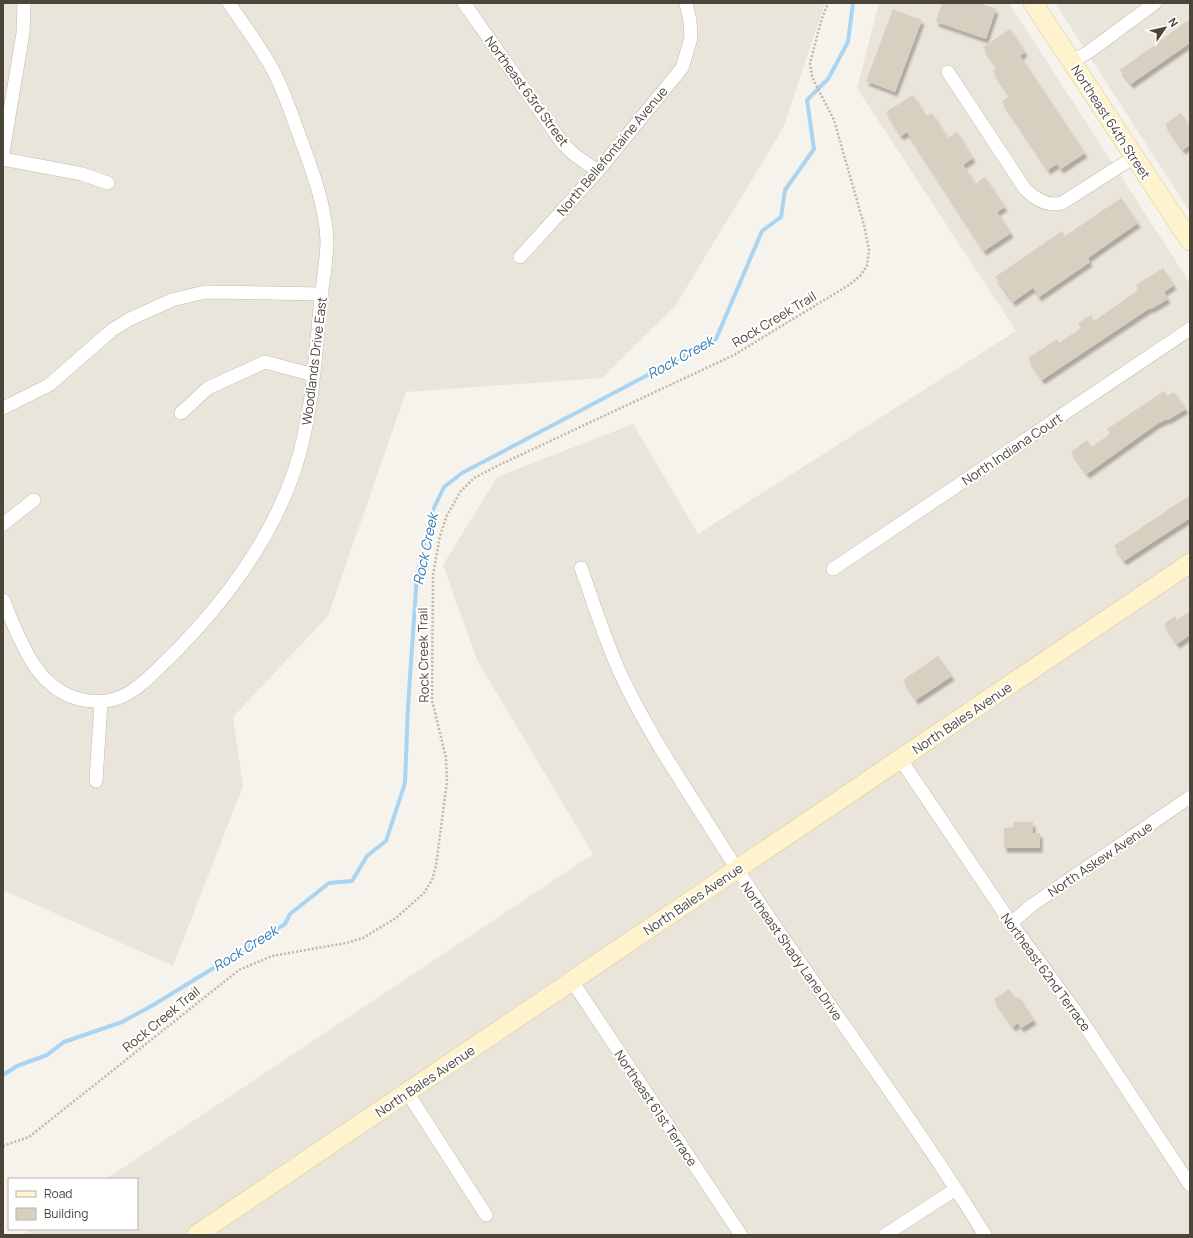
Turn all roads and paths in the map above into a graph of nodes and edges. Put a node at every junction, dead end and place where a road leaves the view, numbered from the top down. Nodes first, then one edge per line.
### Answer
1 (24, 3) edge
2 (228, 3) edge
3 (464, 3) edge
4 (686, 3) edge
5 (828, 3) edge
6 (1033, 3) edge
7 (1155, 3) edge
8 (1071, 61) junction
9 (948, 72) dead end
10 (3, 152) edge
11 (1134, 157) junction
12 (3, 159) edge
13 (598, 171) junction
14 (108, 183) dead end
15 (1190, 241) edge
16 (520, 258) dead end
17 (322, 294) junction
18 (1190, 329) edge
19 (314, 375) junction
20 (3, 408) edge
21 (181, 414) dead end
22 (34, 500) dead end
23 (3, 524) edge
24 (1190, 563) edge
25 (581, 568) dead end
26 (834, 569) dead end
27 (3, 600) edge
28 (100, 702) junction
29 (901, 760) junction
30 (96, 781) dead end
31 (1190, 797) edge
32 (737, 870) junction
33 (1011, 923) junction
34 (572, 981) junction
35 (407, 1092) junction
36 (3, 1146) edge
37 (1190, 1185) edge
38 (956, 1189) junction
39 (486, 1215) dead end
40 (196, 1235) edge
41 (741, 1235) edge
42 (885, 1235) edge
43 (985, 1235) edge

1 - 10 street
2 - 17 street, Woodlands Drive East
3 - 13 street, Northeast 63rd Street
4 - 13 street, North Bellefontaine Avenue
5 - 36 path, Rock Creek Trail
6 - 8 street, Northeast 64th Street
7 - 8 street
8 - 11 street, Northeast 64th Street
9 - 11 street
11 - 15 street, Northeast 64th Street
12 - 14 street
13 - 16 street, North Bellefontaine Avenue
17 - 19 street, Woodlands Drive East
17 - 20 street
18 - 26 street, North Indiana Court
19 - 21 street
19 - 28 street, Woodlands Drive East
22 - 23 street
24 - 29 street, North Bales Avenue
25 - 32 street, Northeast Shady Lane Drive
27 - 28 street, Woodlands Drive East
28 - 30 street
29 - 32 street, North Bales Avenue
29 - 33 street, Northeast 62nd Terrace
31 - 33 street, North Askew Avenue
32 - 34 street, North Bales Avenue
32 - 38 street, Northeast Shady Lane Drive
33 - 37 street, Northeast 62nd Terrace
34 - 35 street, North Bales Avenue
34 - 41 street, Northeast 61st Terrace
35 - 39 street
35 - 40 street, North Bales Avenue
38 - 42 street
38 - 43 street, Northeast Shady Lane Drive

